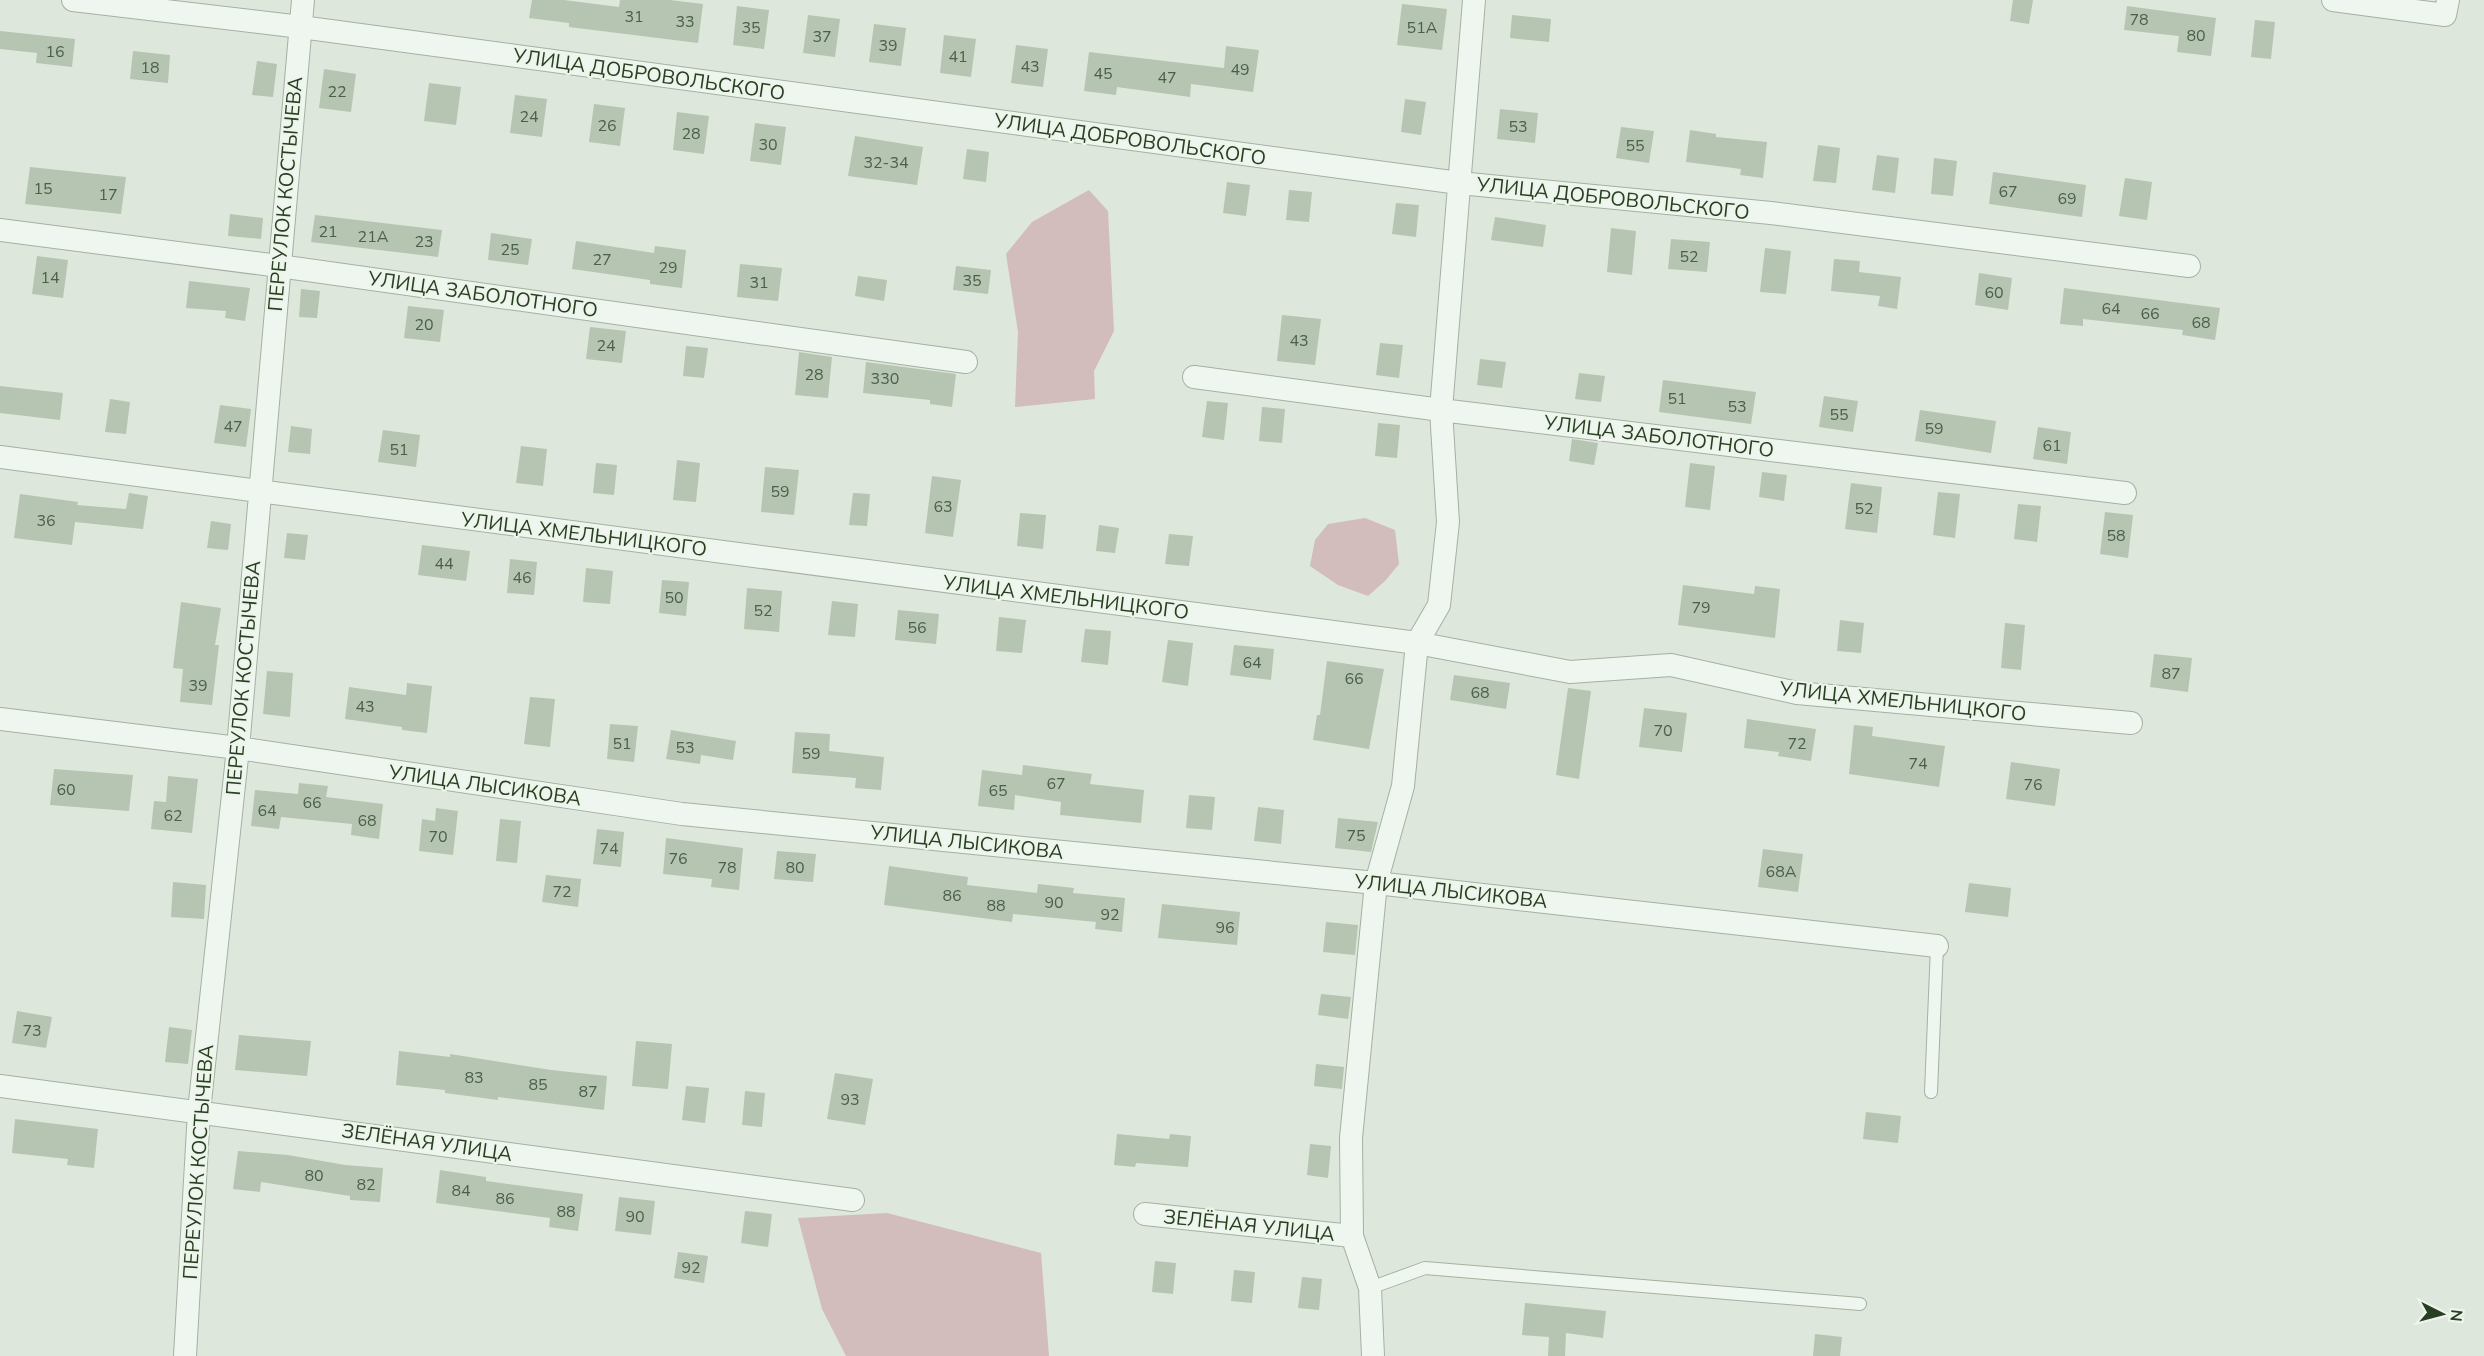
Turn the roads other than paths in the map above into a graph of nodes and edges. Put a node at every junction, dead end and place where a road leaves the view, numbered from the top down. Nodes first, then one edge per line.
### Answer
1 (74, 0) edge
2 (303, 0) edge
3 (1474, 0) edge
4 (2334, 0) edge
5 (2446, 7) edge
6 (301, 27) junction
7 (1460, 183) junction
8 (0, 230) edge
9 (279, 266) junction
10 (2189, 267) dead end
11 (966, 362) dead end
12 (1194, 376) dead end
13 (1441, 410) junction
14 (0, 458) edge
15 (259, 491) junction
16 (2125, 493) dead end
17 (1417, 643) junction
18 (0, 718) edge
19 (2131, 723) dead end
20 (238, 748) junction
21 (1376, 883) junction
22 (1937, 946) joint
23 (0, 1086) edge
24 (1931, 1092) dead end
25 (199, 1111) junction
26 (853, 1200) dead end
27 (1145, 1214) dead end
28 (1352, 1236) junction
29 (1370, 1288) junction
30 (1860, 1304) dead end
31 (185, 1356) edge
32 (1373, 1356) edge

1 - 6 street, УЛИЦА ДОБРОВОЛЬСКОГО
2 - 6 street, ПЕРЕУЛОК КОСТЫЧЕВА
3 - 7 street
4 - 5 street
6 - 7 street, УЛИЦА ДОБРОВОЛЬСКОГО
6 - 9 street, ПЕРЕУЛОК КОСТЫЧЕВА
7 - 10 street, УЛИЦА ДОБРОВОЛЬСКОГО
7 - 13 street
8 - 9 street, УЛИЦА ЗАБОЛОТНОГО
9 - 11 street, УЛИЦА ЗАБОЛОТНОГО
9 - 15 street, ПЕРЕУЛОК КОСТЫЧЕВА
12 - 13 street, УЛИЦА ЗАБОЛОТНОГО
13 - 16 street, УЛИЦА ЗАБОЛОТНОГО
13 - 17 street
14 - 15 street, УЛИЦА ХМЕЛЬНИЦКОГО
15 - 17 street, УЛИЦА ХМЕЛЬНИЦКОГО
15 - 20 street, ПЕРЕУЛОК КОСТЫЧЕВА
17 - 19 street, УЛИЦА ХМЕЛЬНИЦКОГО
17 - 21 street
18 - 20 street, УЛИЦА ЛЫСИКОВА
20 - 21 street, УЛИЦА ЛЫСИКОВА
20 - 25 street, ПЕРЕУЛОК КОСТЫЧЕВА
21 - 22 street, УЛИЦА ЛЫСИКОВА
21 - 28 street
22 - 24 lane
23 - 25 street, ЗЕЛЁНАЯ УЛИЦА
25 - 26 street, ЗЕЛЁНАЯ УЛИЦА
25 - 31 street, ПЕРЕУЛОК КОСТЫЧЕВА
27 - 28 street, ЗЕЛЁНАЯ УЛИЦА
28 - 29 street
29 - 30 lane
29 - 32 street

